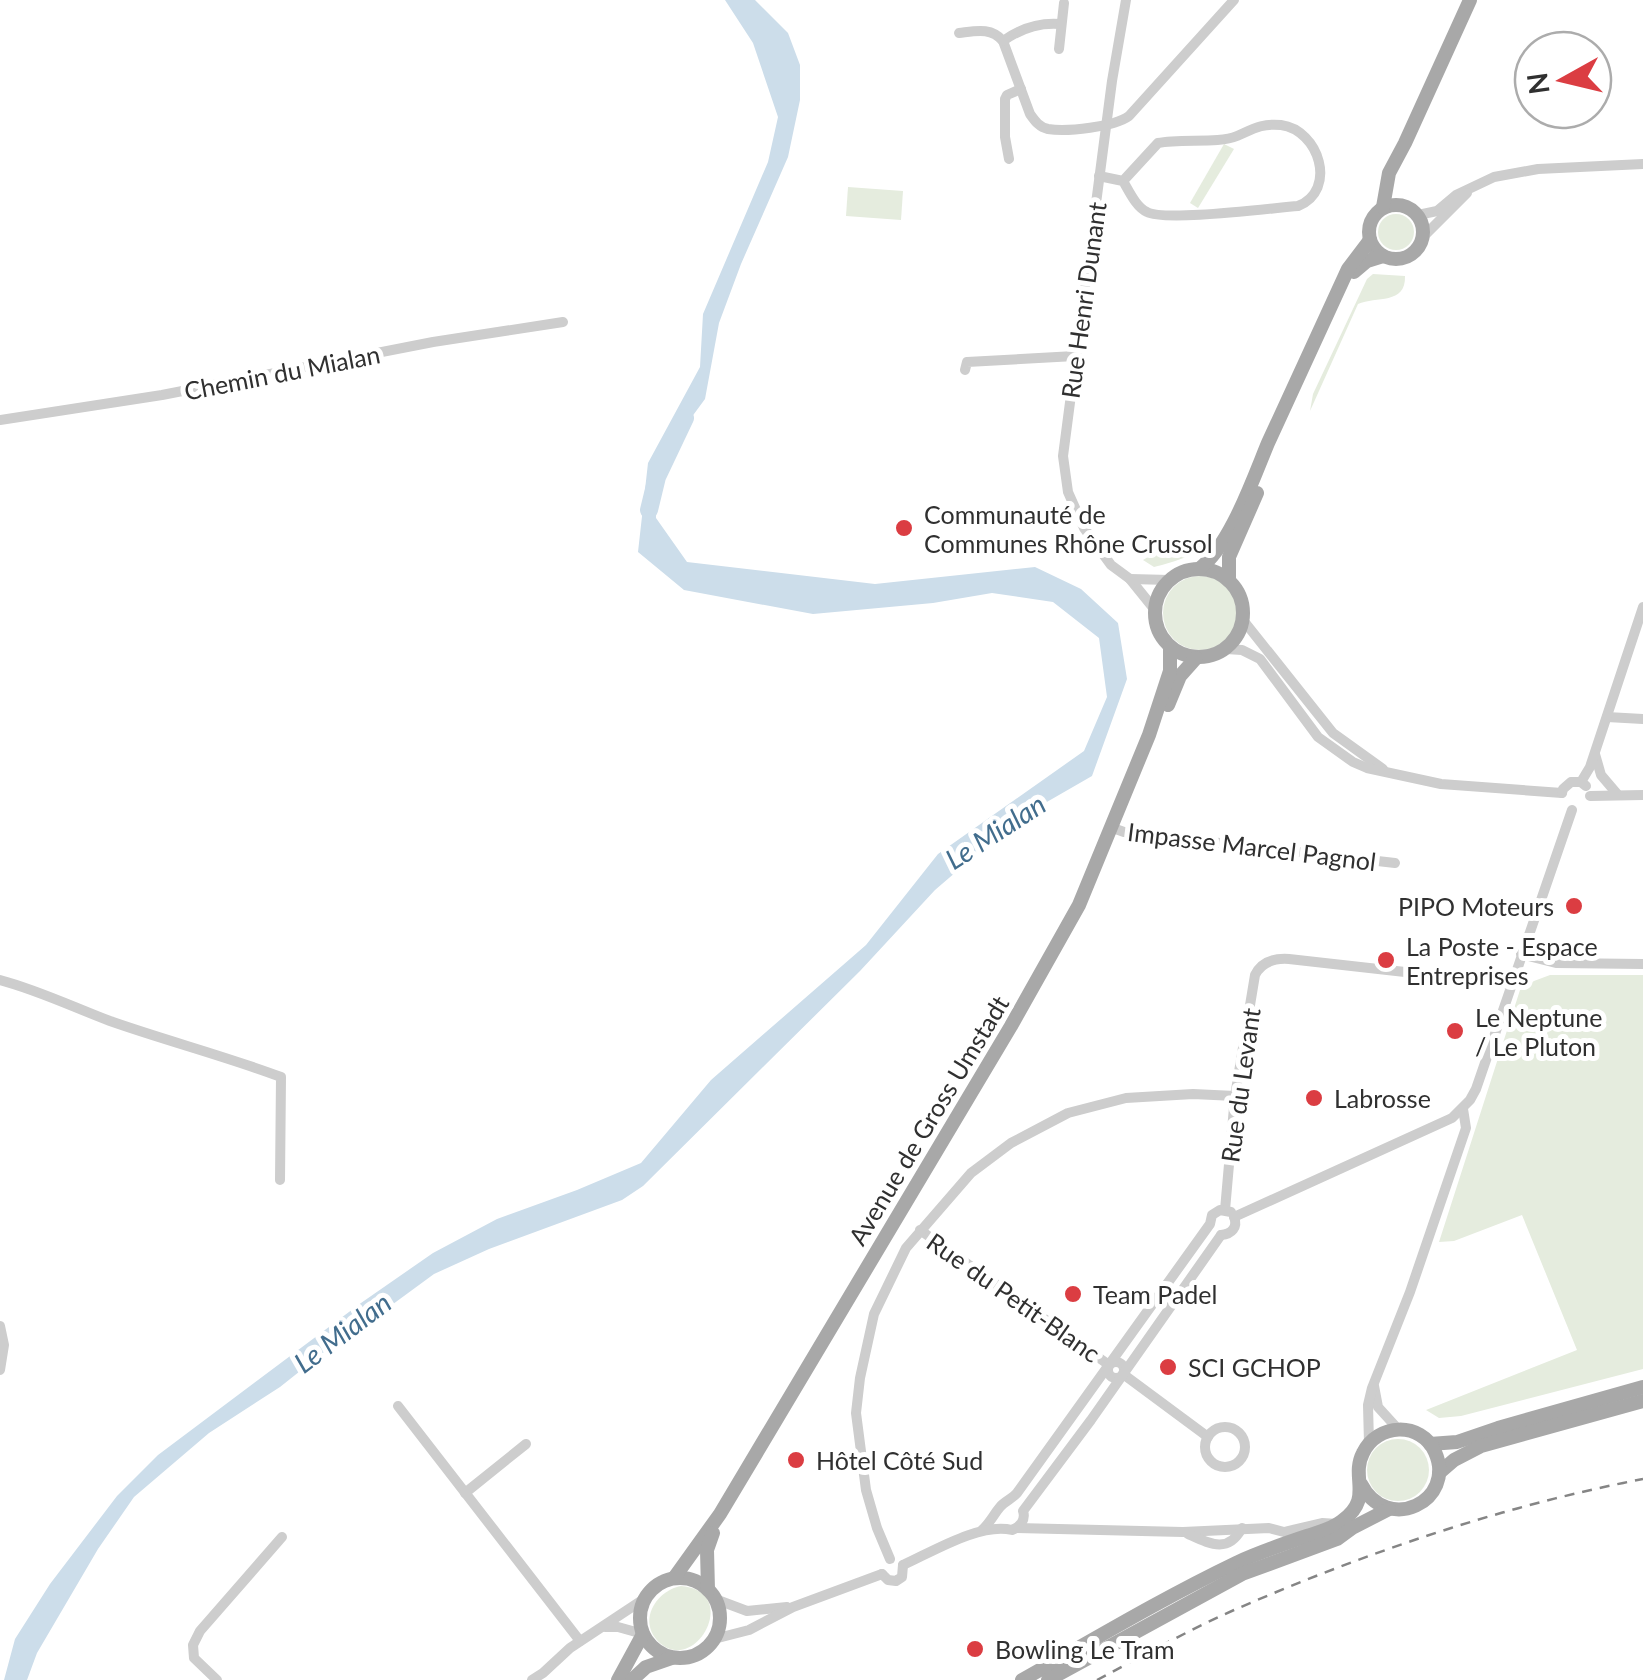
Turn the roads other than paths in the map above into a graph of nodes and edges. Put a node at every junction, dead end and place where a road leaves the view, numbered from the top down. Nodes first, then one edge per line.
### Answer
1 (1126, 0) edge
2 (1234, 0) edge
3 (1470, 0) edge
4 (1064, 3) dead end
5 (1061, 24) junction
6 (959, 33) dead end
7 (1003, 41) junction
8 (1059, 49) dead end
9 (1021, 90) junction
10 (1108, 125) junction
11 (1405, 144) junction
12 (1008, 160) dead end
13 (1643, 164) edge
14 (1100, 176) junction
15 (1123, 181) junction
16 (1470, 190) junction
17 (1384, 207) junction
18 (1412, 211) junction
19 (1422, 238) junction
20 (1370, 240) junction
21 (1383, 256) junction
22 (563, 322) dead end
23 (1075, 356) junction
24 (966, 370) dead end
25 (0, 420) edge
26 (1198, 569) junction
27 (1130, 579) junction
28 (1170, 580) junction
29 (1230, 581) junction
30 (1643, 607) edge
31 (1155, 610) junction
32 (1243, 620) junction
33 (1170, 647) junction
34 (1226, 649) junction
35 (1196, 658) junction
36 (1607, 717) junction
37 (1643, 719) edge
38 (1150, 736) junction
39 (1594, 754) junction
40 (1388, 772) junction
41 (1581, 782) junction
42 (1562, 794) junction
43 (1643, 794) edge
44 (1618, 795) junction
45 (1590, 796) junction
46 (1572, 810) junction
47 (1110, 828) junction
48 (1394, 863) dead end
49 (1521, 954) junction
50 (1643, 964) edge
51 (0, 980) edge
52 (1512, 984) junction
53 (1235, 1096) junction
54 (1462, 1109) junction
55 (280, 1180) dead end
56 (1230, 1213) junction
57 (1210, 1224) junction
58 (920, 1230) junction
59 (1221, 1235) junction
60 (0, 1326) edge
61 (1109, 1364) junction
62 (0, 1370) edge
63 (1123, 1374) junction
64 (1374, 1380) junction
65 (1643, 1388) edge
66 (1643, 1400) edge
67 (398, 1406) dead end
68 (1398, 1429) junction
69 (1208, 1437) junction
70 (1369, 1443) junction
71 (526, 1444) dead end
72 (1430, 1444) junction
73 (1439, 1473) junction
74 (1361, 1484) junction
75 (466, 1493) junction
76 (1009, 1502) junction
77 (1389, 1509) junction
78 (1024, 1512) junction
79 (720, 1514) junction
80 (997, 1514) junction
81 (1338, 1524) junction
82 (1002, 1527) junction
83 (1016, 1528) junction
84 (1045, 1529) junction
85 (981, 1531) junction
86 (282, 1537) dead end
87 (890, 1559) junction
88 (903, 1565) junction
89 (882, 1574) junction
90 (674, 1578) junction
91 (712, 1595) junction
92 (644, 1599) junction
93 (793, 1607) junction
94 (599, 1628) junction
95 (642, 1634) junction
96 (714, 1639) junction
97 (580, 1641) junction
98 (672, 1658) junction
99 (544, 1676) edge
100 (217, 1680) edge
101 (532, 1680) edge
102 (618, 1680) edge
103 (632, 1680) edge
104 (1022, 1680) edge
105 (1048, 1680) edge

1 - 10 street, Rue Henri Dunant
2 - 10 street
3 - 11 main road
4 - 5 street
5 - 7 street
5 - 8 street
6 - 7 street
7 - 9 street
9 - 10 street
9 - 12 street
10 - 14 street, Rue Henri Dunant
11 - 17 main road
11 - 18 main road
13 - 16 street
14 - 15 street
14 - 23 street, Rue Henri Dunant
15 - 15 street
16 - 18 street
16 - 19 street
17 - 18 main road
17 - 20 main road
18 - 19 main road
19 - 21 main road
20 - 21 main road
20 - 26 main road
21 - 29 main road
22 - 25 street, Chemin du Mialan
23 - 24 street
23 - 27 street, Rue Henri Dunant
26 - 28 main road
26 - 29 main road
27 - 28 street
27 - 31 street, Rue Henri Dunant
28 - 31 main road
29 - 32 main road
30 - 36 street
31 - 33 main road
32 - 34 main road
32 - 40 street
33 - 35 main road
33 - 38 main road, Avenue de Gross Umstadt
34 - 35 main road
34 - 40 street
35 - 38 main road, Avenue de Gross Umstadt
36 - 37 street
36 - 39 street
38 - 47 main road, Avenue de Gross Umstadt
39 - 41 street
39 - 44 street
40 - 42 street
41 - 42 street
41 - 45 street
42 - 46 street
43 - 44 street
44 - 45 street
45 - 46 street
46 - 49 street
47 - 48 street, Impasse Marcel Pagnol
47 - 79 main road, Avenue de Gross Umstadt
49 - 50 street
49 - 52 street
51 - 55 street
52 - 53 street, Rue du Levant
52 - 54 street
53 - 56 street, Rue du Levant
53 - 58 street
54 - 56 street
54 - 64 street
56 - 57 street
56 - 59 street
57 - 59 street
57 - 61 street
58 - 61 street, Rue du Petit-Blanc
58 - 87 street
59 - 63 street
60 - 62 street
61 - 63 street, Rue du Petit-Blanc
61 - 76 street
63 - 69 street
63 - 78 street
64 - 68 street
64 - 70 street
65 - 72 main road
66 - 73 main road
67 - 75 street
68 - 70 main road
68 - 72 main road
69 - 69 street
70 - 74 main road
71 - 75 street
72 - 73 main road
73 - 77 main road
74 - 77 main road
74 - 81 main road
75 - 97 street
76 - 78 street
76 - 80 street
77 - 105 main road
78 - 83 street
78 - 84 street
79 - 90 main road, Avenue de Gross Umstadt
79 - 91 main road, Avenue de Gross Umstadt
80 - 82 street
80 - 85 street
81 - 84 street
81 - 104 main road
82 - 83 street
82 - 85 street
83 - 84 street
85 - 88 street
86 - 100 street
87 - 88 street
87 - 89 street
88 - 89 street
89 - 93 street
90 - 91 main road
90 - 92 main road
91 - 93 street
91 - 96 main road
92 - 94 street
92 - 95 main road
93 - 96 street
94 - 95 street
94 - 97 street
95 - 98 main road
95 - 102 main road
96 - 98 main road
97 - 99 street
98 - 103 main road
99 - 101 street

